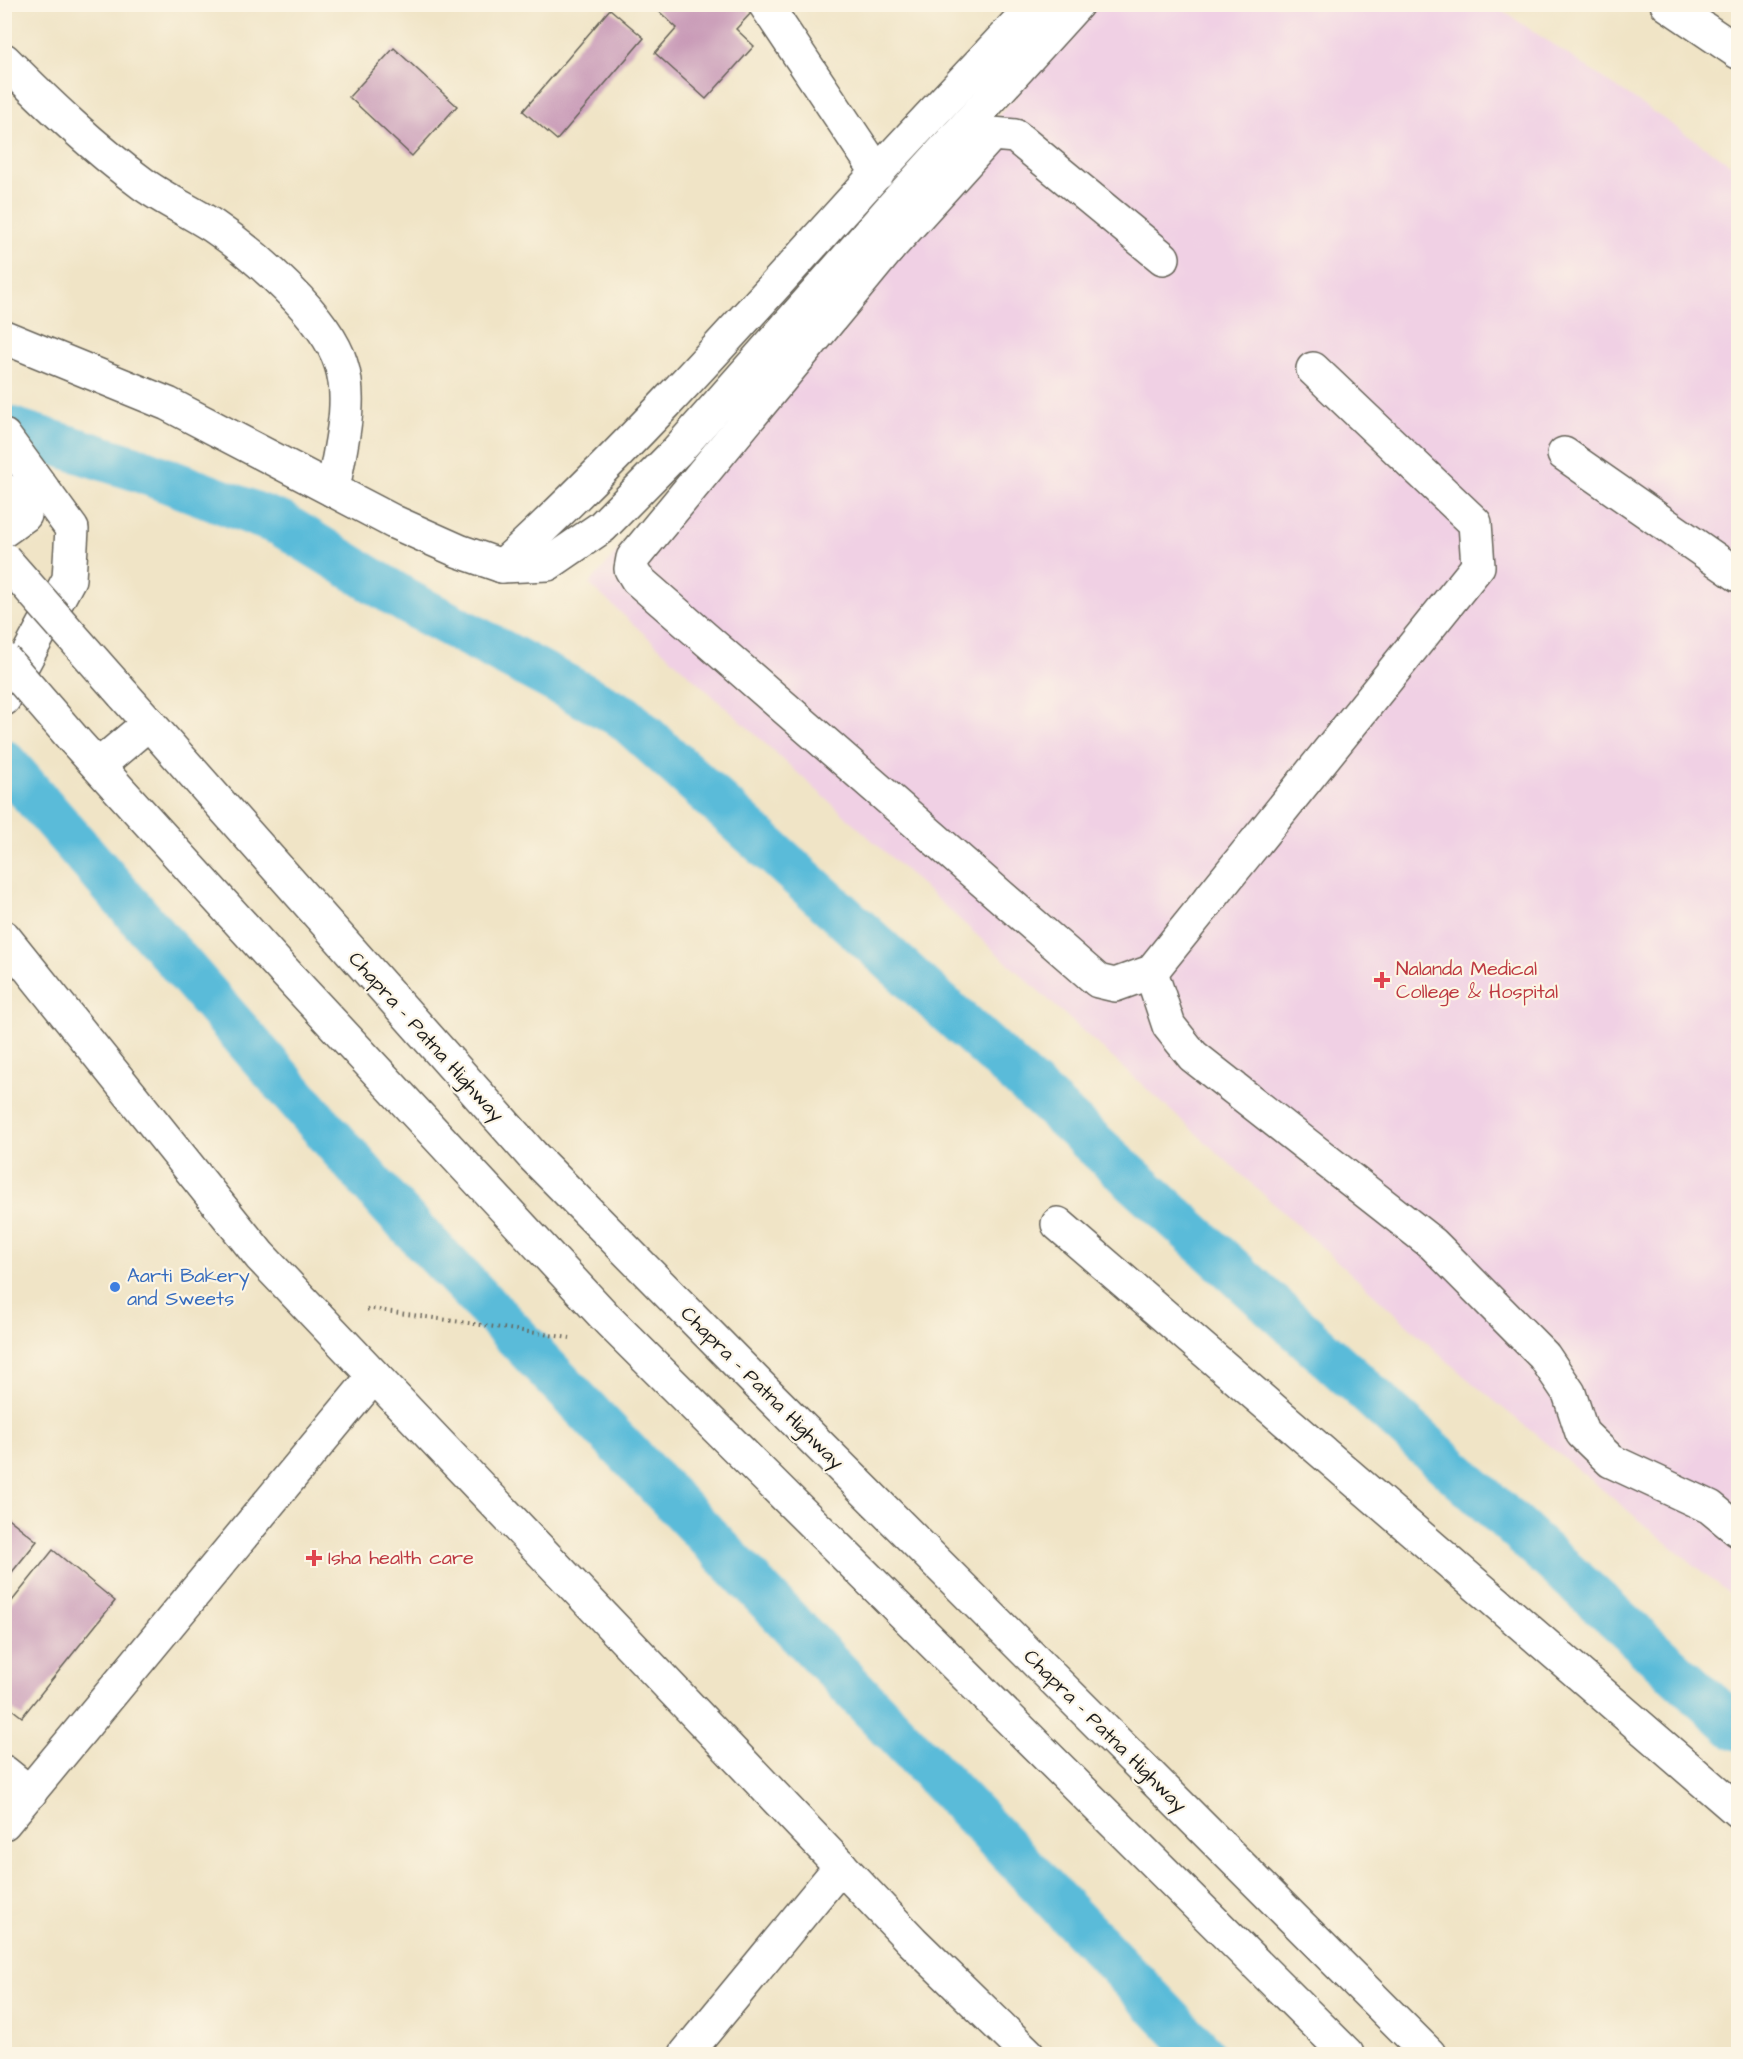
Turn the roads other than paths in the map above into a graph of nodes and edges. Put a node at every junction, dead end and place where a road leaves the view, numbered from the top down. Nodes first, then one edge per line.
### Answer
1 (765, 4) edge
2 (1035, 4) edge
3 (1077, 4) edge
4 (1669, 5) edge
5 (1738, 52) edge
6 (4, 60) edge
7 (878, 173) junction
8 (878, 242) junction
9 (1163, 258) dead end
10 (4, 336) edge
11 (1313, 369) dead end
12 (4, 436) edge
13 (1564, 454) dead end
14 (4, 490) edge
15 (333, 490) junction
16 (4, 530) edge
17 (4, 559) edge
18 (502, 566) junction
19 (1738, 575) edge
20 (4, 659) edge
21 (4, 699) edge
22 (149, 723) junction
23 (98, 766) junction
24 (4, 937) edge
25 (1152, 972) junction
26 (1058, 1224) dead end
27 (374, 1376) junction
28 (1738, 1530) edge
29 (4, 1772) edge
30 (30, 1793) junction
31 (1738, 1810) edge
32 (4, 1823) edge
33 (841, 1866) junction
34 (686, 2055) edge
35 (1028, 2055) edge
36 (1347, 2055) edge
37 (1429, 2055) edge

1 - 7 main road
2 - 7 main road
3 - 8 main road
4 - 5 main road
6 - 15 main road
7 - 18 main road
8 - 9 main road
8 - 18 main road
8 - 25 main road
10 - 15 main road
11 - 25 main road
12 - 21 main road
13 - 19 main road
14 - 16 main road
15 - 18 main road
17 - 22 main road, Chapra - Patna Highway, bridge
20 - 23 main road, bridge
22 - 23 main road
22 - 37 main road, Chapra - Patna Highway
23 - 36 main road
24 - 27 main road
25 - 28 main road
26 - 31 main road
27 - 30 main road
27 - 33 main road
29 - 30 main road
30 - 32 main road
33 - 34 main road
33 - 35 main road

